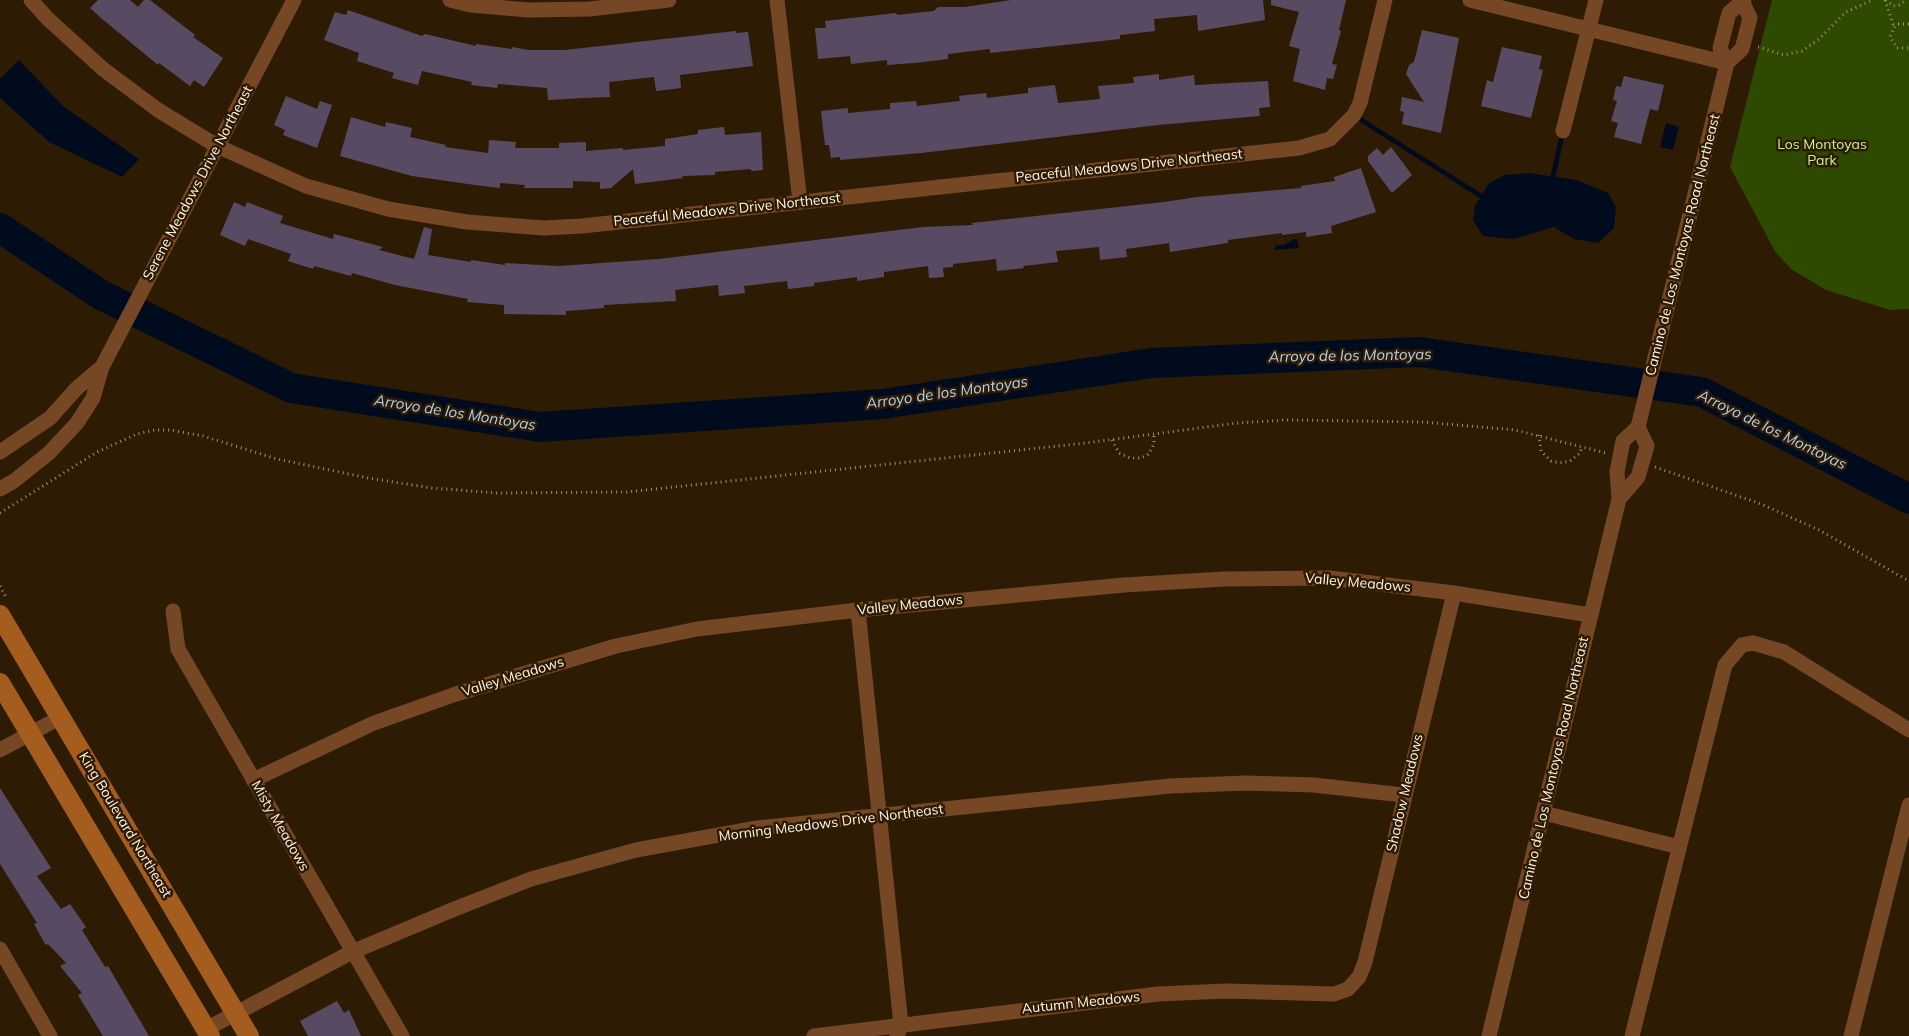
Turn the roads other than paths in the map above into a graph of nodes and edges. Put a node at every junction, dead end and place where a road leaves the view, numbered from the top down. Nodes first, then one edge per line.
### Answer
1 (31, 0) edge
2 (294, 0) edge
3 (450, 0) edge
4 (669, 0) edge
5 (777, 0) edge
6 (1385, 0) edge
7 (1470, 0) edge
8 (1596, 0) edge
9 (1744, 1) edge
10 (1588, 29) junction
11 (1727, 63) junction
12 (1563, 131) dead end
13 (217, 146) junction
14 (800, 202) junction
15 (102, 367) junction
16 (1640, 421) junction
17 (0, 452) edge
18 (0, 489) edge
19 (1619, 499) junction
20 (1454, 593) junction
21 (858, 610) junction
22 (173, 611) dead end
23 (0, 615) edge
24 (1590, 615) junction
25 (0, 683) edge
26 (61, 717) junction
27 (1909, 730) edge
28 (30, 732) junction
29 (0, 750) edge
30 (254, 780) junction
31 (1404, 795) junction
32 (1909, 805) edge
33 (1544, 813) junction
34 (880, 816) junction
35 (1679, 846) junction
36 (0, 949) edge
37 (352, 952) junction
38 (1348, 988) joint
39 (237, 1015) junction
40 (899, 1030) edge
41 (208, 1033) edge
42 (50, 1036) edge
43 (249, 1036) edge
44 (402, 1036) edge
45 (814, 1036) edge
46 (913, 1036) edge
47 (1489, 1036) edge
48 (1632, 1036) edge
49 (1850, 1036) edge

1 - 13 street, Peaceful Meadows Drive Northeast
2 - 13 street, Serene Meadows Drive Northeast
3 - 4 street
5 - 14 street
6 - 14 street, Peaceful Meadows Drive Northeast
7 - 10 street
8 - 10 street
9 - 11 street, Camino de Los Montoyas Road Northeast
9 - 11 street, Camino de Los Montoyas Road Northeast
10 - 11 street
10 - 12 street
11 - 16 street, Camino de Los Montoyas Road Northeast
13 - 14 street, Peaceful Meadows Drive Northeast
13 - 15 street, Serene Meadows Drive Northeast
15 - 17 street, Serene Meadows Drive Northeast
15 - 18 street, Serene Meadows Drive Northeast
16 - 19 street, Camino de Los Montoyas Road Northeast
16 - 19 street, Camino de Los Montoyas Road Northeast
19 - 24 street, Camino de Los Montoyas Road Northeast
20 - 21 street, Valley Meadows
20 - 24 street, Valley Meadows
20 - 31 street, Shadow Meadows
21 - 30 street, Valley Meadows
21 - 34 street
22 - 30 street, Misty Meadows
23 - 26 street, King Boulevard Northeast
24 - 33 street, Camino de Los Montoyas Road Northeast
25 - 28 street
26 - 28 street
26 - 39 street, King Boulevard Northeast
27 - 35 street
28 - 29 street
28 - 41 street
30 - 37 street, Misty Meadows
31 - 34 street, Morning Meadows Drive Northeast
31 - 38 street, Shadow Meadows
32 - 49 street
33 - 35 street
33 - 47 street, Camino de Los Montoyas Road Northeast
34 - 37 street, Morning Meadows Drive Northeast
34 - 40 street
35 - 48 street
36 - 42 street
37 - 39 street, Morning Meadows Drive Northeast
37 - 44 street, Misty Meadows
38 - 40 street, Autumn Meadows
39 - 41 street, Morning Meadows Drive Northeast
39 - 43 street, King Boulevard Northeast
40 - 45 street, Autumn Meadows
40 - 46 street

